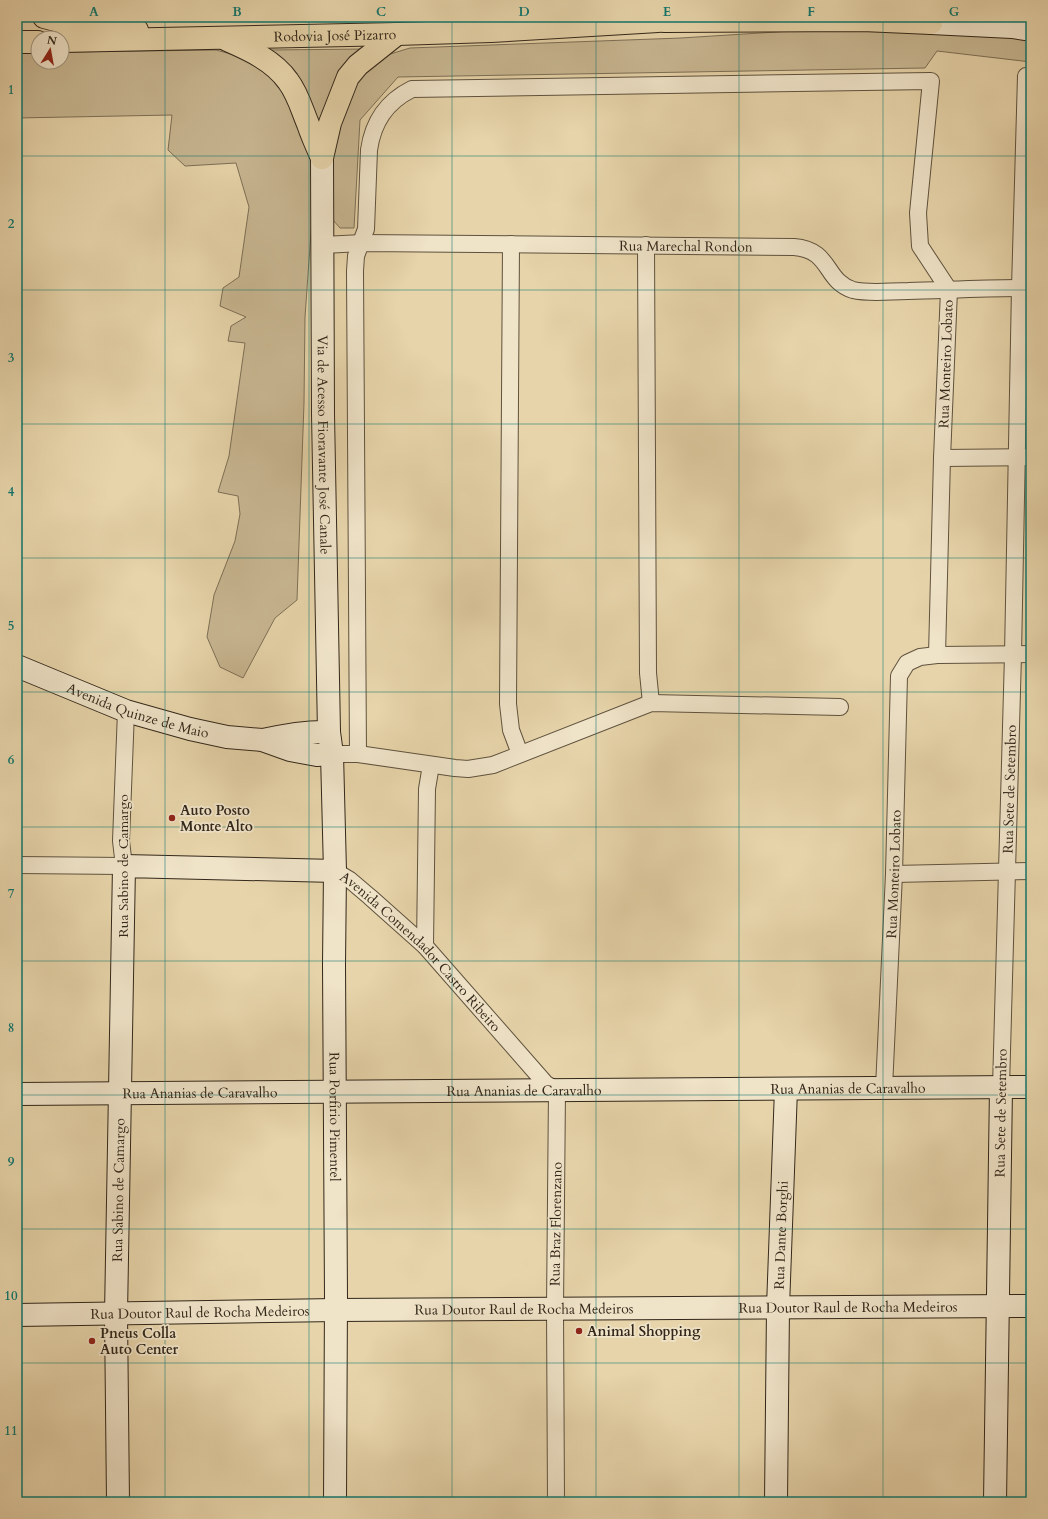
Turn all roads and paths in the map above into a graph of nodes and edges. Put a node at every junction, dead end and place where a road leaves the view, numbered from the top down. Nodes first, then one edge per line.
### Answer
1 (44, 17) edge
2 (524, 17) edge
3 (669, 19) edge
4 (931, 23) joint
5 (1031, 30) edge
6 (491, 31) junction
7 (397, 34) junction
8 (202, 38) junction
9 (70, 41) edge
10 (17, 42) edge
11 (30, 42) edge
12 (1026, 76) dead end
13 (322, 158) junction
14 (362, 243) junction
15 (511, 244) junction
16 (323, 245) junction
17 (646, 246) junction
18 (1026, 288) edge
19 (949, 290) junction
20 (1024, 457) edge
21 (942, 458) junction
22 (1031, 654) edge
23 (938, 655) junction
24 (1014, 655) junction
25 (17, 666) edge
26 (651, 703) junction
27 (840, 707) dead end
28 (126, 711) junction
29 (329, 732) junction
30 (262, 740) junction
31 (332, 754) junction
32 (358, 754) junction
33 (520, 754) junction
34 (431, 765) junction
35 (17, 865) edge
36 (124, 866) junction
37 (335, 871) junction
38 (1031, 871) edge
39 (1008, 872) junction
40 (894, 874) junction
41 (425, 946) junction
42 (1031, 1087) edge
43 (884, 1088) junction
44 (1001, 1088) junction
45 (786, 1089) junction
46 (557, 1090) junction
47 (334, 1092) junction
48 (120, 1093) junction
49 (17, 1094) edge
50 (998, 1306) junction
51 (1031, 1306) edge
52 (778, 1307) junction
53 (555, 1308) junction
54 (336, 1310) junction
55 (116, 1314) junction
56 (17, 1315) edge
57 (118, 1502) edge
58 (335, 1502) edge
59 (556, 1502) edge
60 (776, 1502) edge
61 (996, 1502) edge

1 - 8 main road
2 - 6 main road
3 - 4 main road, Rodovia José Pizarro
3 - 6 main road, Rodovia José Pizarro
4 - 5 street
6 - 7 main road, Rodovia José Pizarro
7 - 8 main road, Rodovia José Pizarro
7 - 13 main road
8 - 9 main road, Rodovia José Pizarro
8 - 13 main road
10 - 11 main road
12 - 18 street, Rua Sete de Setembro
13 - 16 street, Via de Acesso Fioravante José Canale
14 - 15 street, Rua Marechal Rondon
14 - 16 street, Rua Marechal Rondon
14 - 19 street, Rua Monteiro Lobato
14 - 32 street
15 - 17 street, Rua Marechal Rondon
15 - 33 street
16 - 29 street, Via de Acesso Fioravante José Canale
17 - 19 street, Rua Marechal Rondon
17 - 26 street
18 - 19 street, Rua Marechal Rondon
18 - 20 street, Rua Sete de Setembro
19 - 21 street, Rua Monteiro Lobato
20 - 21 street
20 - 24 street, Rua Sete de Setembro
21 - 23 street, Rua Monteiro Lobato
22 - 24 street
23 - 24 street
23 - 40 street, Rua Monteiro Lobato
24 - 39 street, Rua Sete de Setembro
25 - 28 street, Avenida Quinze de Maio
26 - 27 street
26 - 33 street
28 - 30 street, Avenida Quinze de Maio
28 - 36 street, Rua Sabino de Camargo
29 - 30 street
29 - 31 street, Rua Porfírio Pimentel
30 - 31 street
31 - 32 street
31 - 37 street, Rua Porfírio Pimentel
32 - 34 street
33 - 34 street
34 - 41 street
35 - 36 street, Avenida Comendador Castro Ribeiro
36 - 37 street, Avenida Comendador Castro Ribeiro
36 - 48 street, Rua Sabino de Camargo
37 - 41 street, Avenida Comendador Castro Ribeiro
37 - 47 street, Rua Porfírio Pimentel
38 - 39 street
39 - 40 street
39 - 44 street, Rua Sete de Setembro
40 - 43 street, Rua Monteiro Lobato
41 - 46 street, Avenida Comendador Castro Ribeiro
42 - 44 street, Rua Ananias de Caravalho
43 - 44 street, Rua Ananias de Caravalho
43 - 45 street, Rua Ananias de Caravalho
44 - 50 street, Rua Sete de Setembro
45 - 46 street, Rua Ananias de Caravalho
45 - 52 street, Rua Dante Borghi
46 - 47 street, Rua Ananias de Caravalho
46 - 53 street, Rua Braz Florenzano
47 - 48 street, Rua Ananias de Caravalho
47 - 54 street, Rua Porfírio Pimentel
48 - 49 street, Rua Ananias de Caravalho
48 - 55 street, Rua Sabino de Camargo
50 - 51 street, Rua Doutor Raul de Rocha Medeiros
50 - 52 street, Rua Doutor Raul de Rocha Medeiros
50 - 61 street, Rua Sete de Setembro
52 - 53 street, Rua Doutor Raul de Rocha Medeiros
52 - 60 street, Rua Dante Borghi
53 - 54 street, Rua Doutor Raul de Rocha Medeiros
53 - 59 street, Rua Braz Florenzano
54 - 55 street, Rua Doutor Raul de Rocha Medeiros
54 - 58 street, Rua Porfírio Pimentel
55 - 56 street, Rua Doutor Raul de Rocha Medeiros
55 - 57 street, Rua Sabino de Camargo

